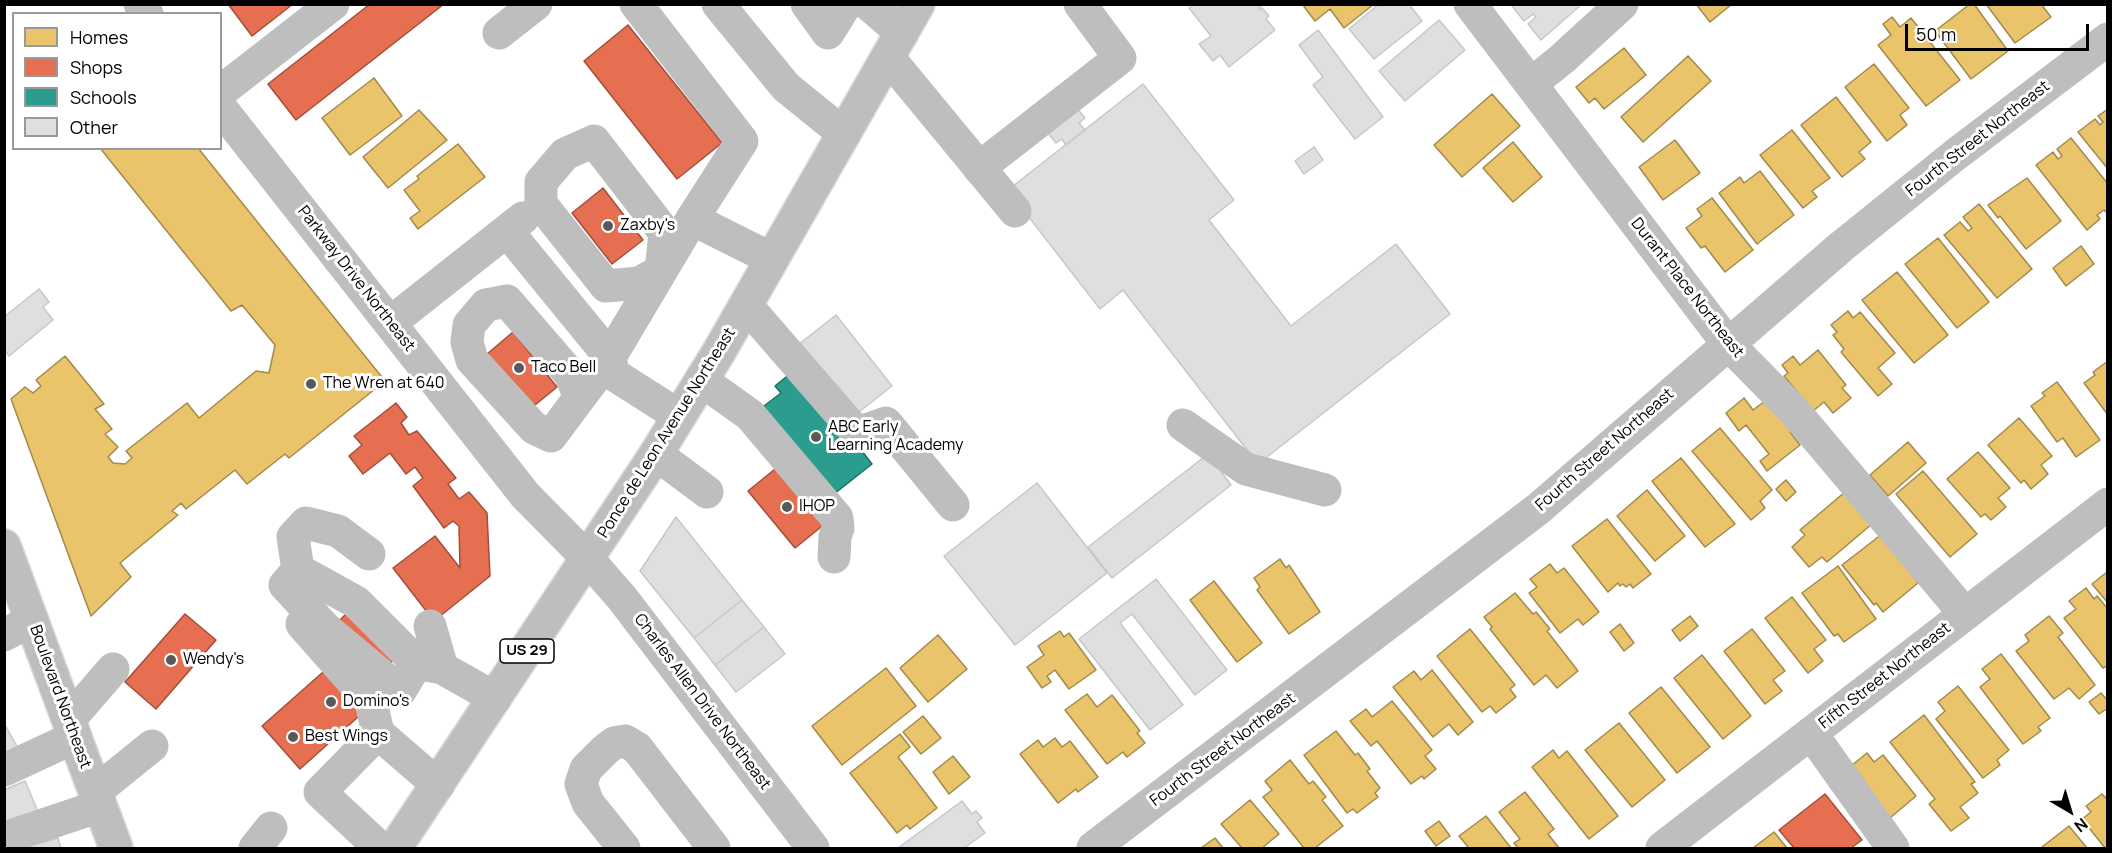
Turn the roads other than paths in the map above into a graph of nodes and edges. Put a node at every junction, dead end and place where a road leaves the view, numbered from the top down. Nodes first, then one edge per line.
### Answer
1 (333, 4) edge
2 (536, 4) edge
3 (636, 4) edge
4 (718, 4) edge
5 (807, 4) edge
6 (846, 4) edge
7 (868, 4) edge
8 (918, 4) edge
9 (1080, 4) edge
10 (1470, 4) edge
11 (1622, 4) edge
12 (499, 33) dead end
13 (2108, 39) edge
14 (895, 45) junction
15 (1531, 84) junction
16 (222, 90) edge
17 (222, 110) edge
18 (844, 134) junction
19 (979, 168) junction
20 (541, 204) junction
21 (1015, 211) dead end
22 (692, 219) junction
23 (507, 231) junction
24 (772, 260) junction
25 (661, 271) junction
26 (746, 304) junction
27 (390, 323) junction
28 (1728, 344) junction
29 (610, 357) junction
30 (580, 397) junction
31 (691, 397) junction
32 (1184, 425) dead end
33 (534, 428) junction
34 (656, 454) junction
35 (499, 461) junction
36 (1325, 490) dead end
37 (707, 492) dead end
38 (2108, 504) edge
39 (953, 505) dead end
40 (4, 546) edge
41 (369, 554) dead end
42 (834, 557) dead end
43 (588, 559) junction
44 (1965, 614) junction
45 (302, 624) dead end
46 (430, 626) dead end
47 (18, 628) edge
48 (430, 666) junction
49 (113, 669) dead end
50 (495, 698) junction
51 (72, 729) junction
52 (378, 733) junction
53 (1811, 733) junction
54 (152, 746) dead end
55 (4, 770) edge
56 (438, 784) junction
57 (98, 799) junction
58 (4, 838) edge
59 (116, 849) edge
60 (380, 849) edge
61 (395, 849) edge
62 (624, 849) edge
63 (714, 849) edge
64 (813, 849) edge
65 (1093, 849) edge
66 (1662, 849) edge
67 (1893, 849) edge

1 - 16 main road
2 - 12 main road
3 - 22 main road
4 - 18 main road
5 - 6 main road
7 - 14 main road
8 - 14 main road, Ponce de Leon Avenue Northeast / US 29
9 - 19 main road
10 - 15 main road, Durant Place Northeast
11 - 15 main road
13 - 28 main road, Fourth Street Northeast
14 - 18 main road, Ponce de Leon Avenue Northeast / US 29
14 - 19 main road
15 - 28 main road, Durant Place Northeast
17 - 27 main road, Parkway Drive Northeast
18 - 24 main road, Ponce de Leon Avenue Northeast / US 29
19 - 21 main road
20 - 23 main road
20 - 25 main road
20 - 25 main road
22 - 24 main road
22 - 25 main road
23 - 27 main road
23 - 29 main road
24 - 26 main road, Ponce de Leon Avenue Northeast / US 29
25 - 29 main road
26 - 31 main road, Ponce de Leon Avenue Northeast / US 29
26 - 39 main road
27 - 35 main road, Parkway Drive Northeast
28 - 44 main road, Durant Place Northeast
28 - 65 main road, Fourth Street Northeast
29 - 30 main road
29 - 31 main road
30 - 33 main road
30 - 33 main road
31 - 34 main road, Ponce de Leon Avenue Northeast / US 29
31 - 42 main road
32 - 36 main road
33 - 35 main road
34 - 37 main road
34 - 43 main road, Ponce de Leon Avenue Northeast / US 29
35 - 43 main road, Parkway Drive Northeast
38 - 44 main road, Fifth Street Northeast
40 - 47 main road, Boulevard Northeast
41 - 48 main road
43 - 50 main road, Ponce de Leon Avenue Northeast / US 29
43 - 64 main road, Charles Allen Drive Northeast
44 - 53 main road, Fifth Street Northeast
45 - 52 main road
46 - 48 main road
47 - 51 main road, Boulevard Northeast
48 - 50 main road
49 - 51 main road
50 - 56 main road, Ponce de Leon Avenue Northeast / US 29
51 - 55 main road
51 - 57 main road, Boulevard Northeast
52 - 56 main road
52 - 60 main road
53 - 66 main road, Fifth Street Northeast
53 - 67 main road
54 - 57 main road
56 - 61 main road, Ponce de Leon Avenue Northeast / US 29
57 - 58 main road
57 - 59 main road, Boulevard Northeast
62 - 63 main road

